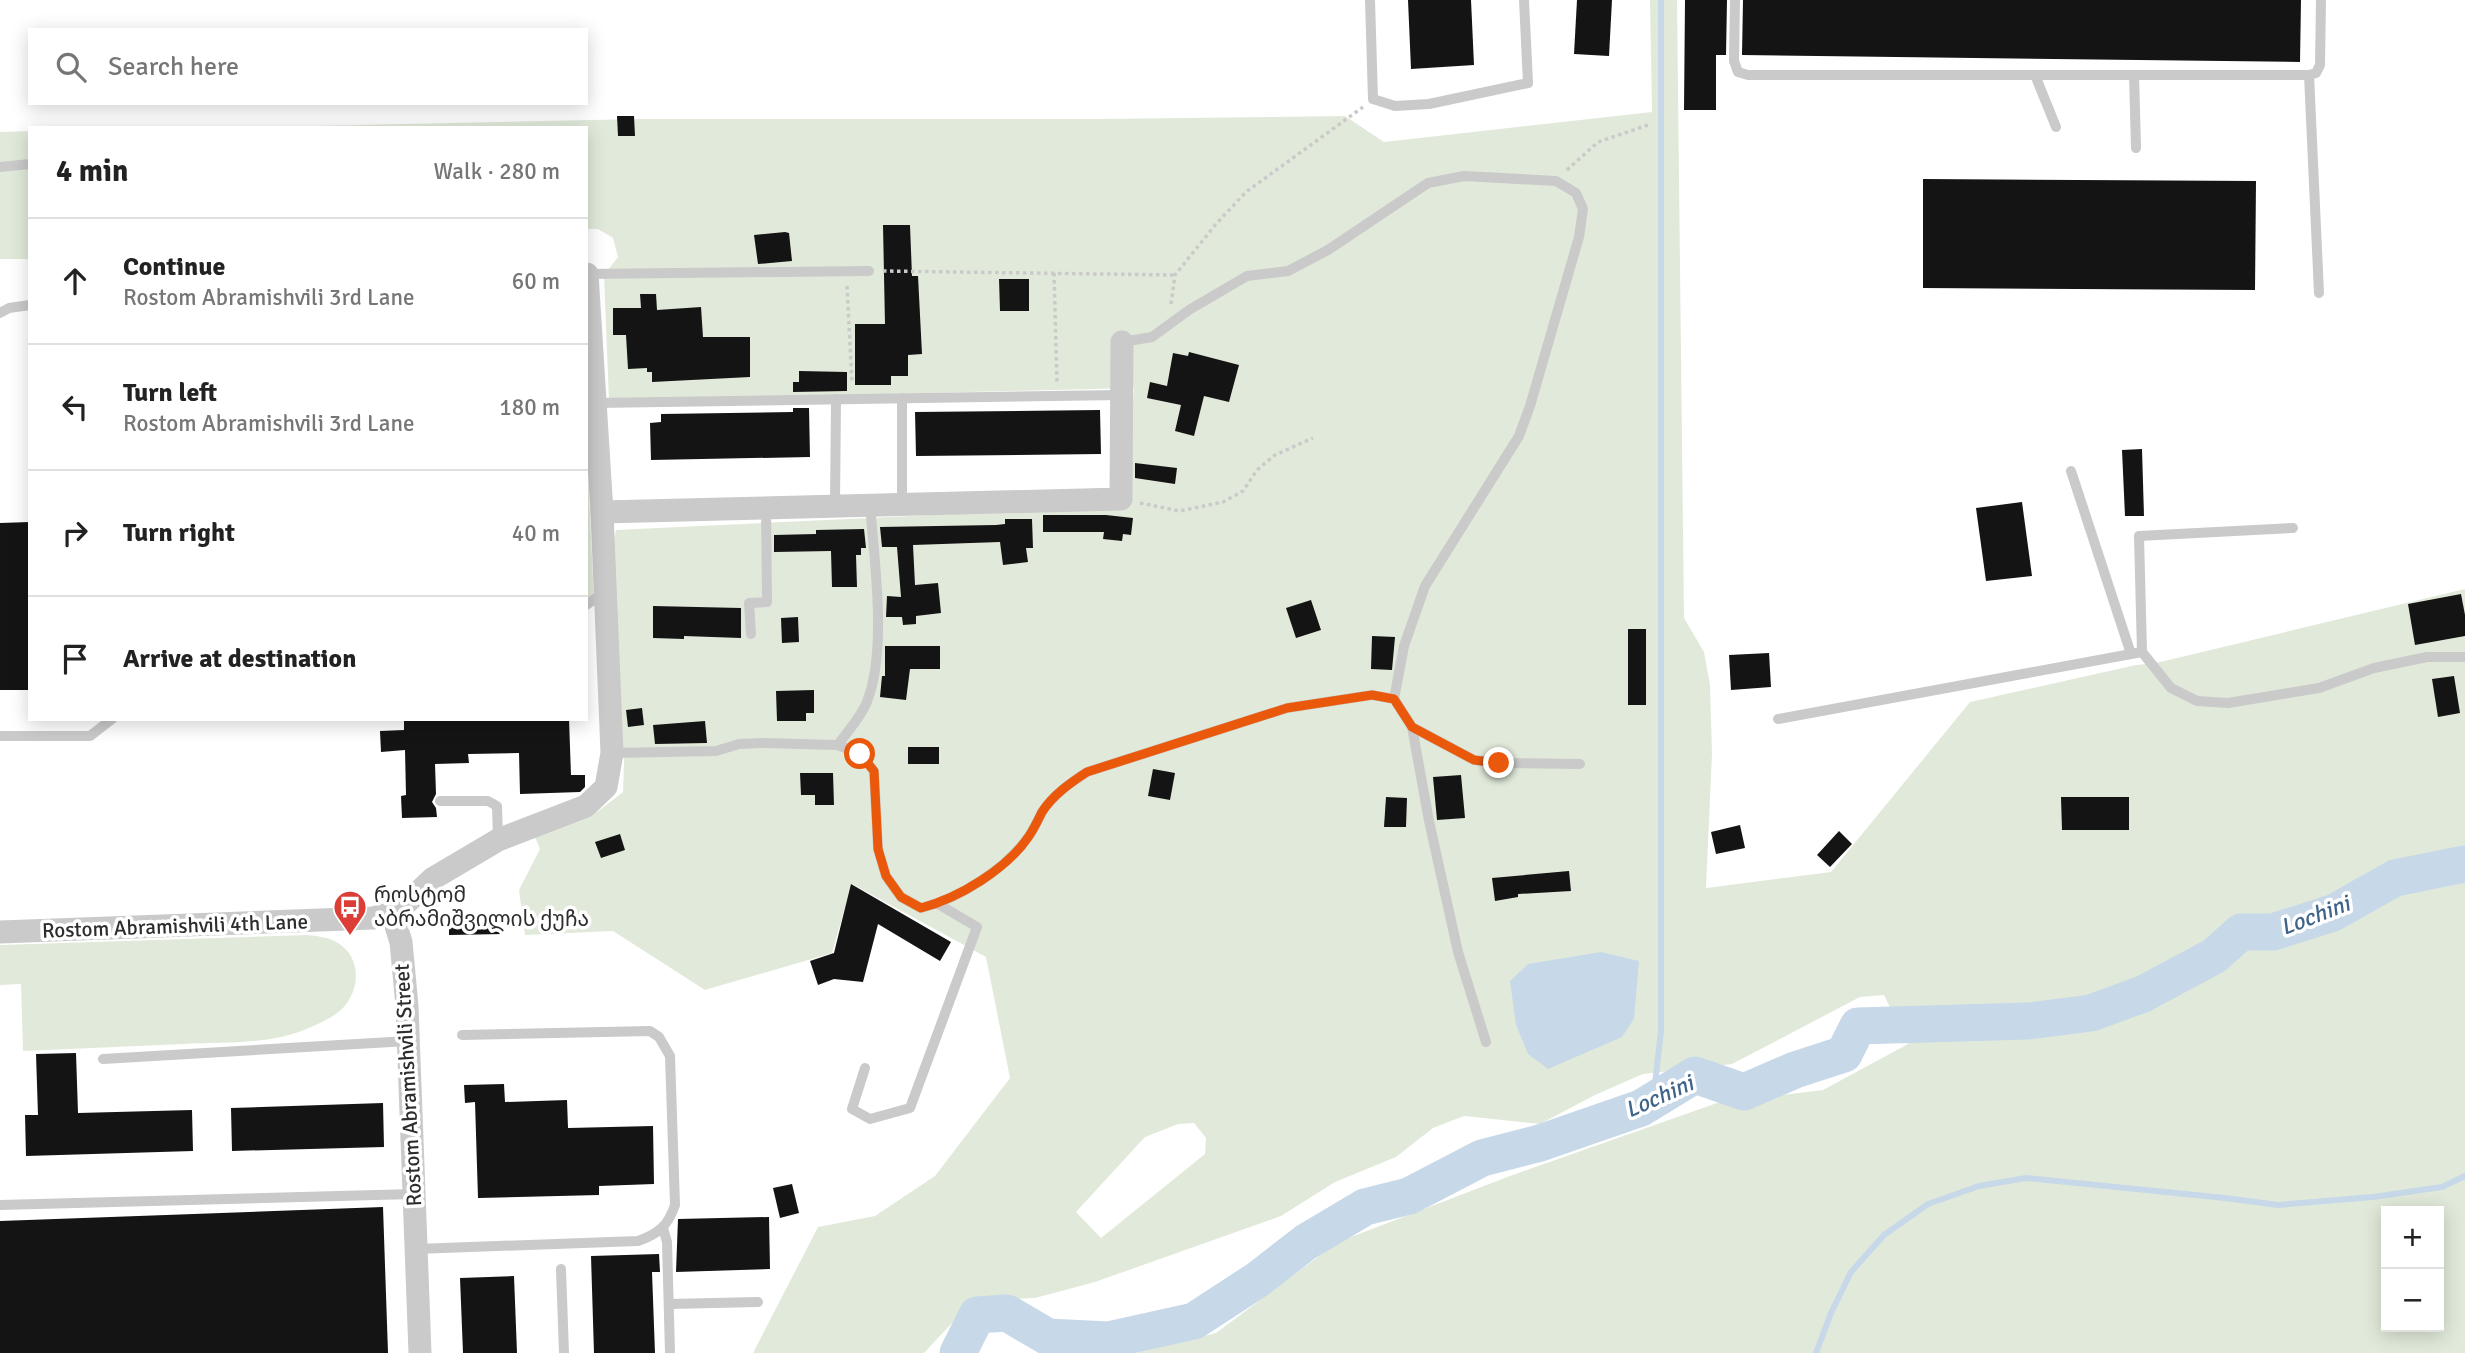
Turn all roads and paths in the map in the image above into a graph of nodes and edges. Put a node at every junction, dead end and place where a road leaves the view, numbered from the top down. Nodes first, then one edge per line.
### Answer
1 (1370, 0) edge
2 (1524, 0) edge
3 (1735, 0) edge
4 (2321, 0) edge
5 (2035, 75) junction
6 (2134, 75) junction
7 (2309, 75) junction
8 (1373, 99) junction
9 (1648, 125) dead end
10 (2056, 127) dead end
11 (2136, 148) dead end
12 (28, 164) edge
13 (0, 167) edge
14 (1556, 181) junction
15 (847, 271) junction
16 (869, 271) joint
17 (1054, 273) junction
18 (1175, 275) junction
19 (588, 278) edge
20 (2319, 293) dead end
21 (588, 294) edge
22 (28, 305) edge
23 (0, 313) edge
24 (1172, 322) junction
25 (1122, 342) joint
26 (1121, 395) junction
27 (1057, 396) junction
28 (902, 398) junction
29 (836, 399) junction
30 (852, 399) junction
31 (595, 403) junction
32 (1313, 438) dead end
33 (2071, 471) dead end
34 (1121, 499) junction
35 (902, 503) junction
36 (870, 504) junction
37 (835, 505) junction
38 (766, 507) junction
39 (594, 512) edge
40 (2293, 528) dead end
41 (605, 592) junction
42 (588, 604) edge
43 (751, 634) dead end
44 (2137, 653) junction
45 (2465, 657) edge
46 (1394, 699) junction
47 (1777, 719) dead end
48 (109, 721) edge
49 (1412, 727) junction
50 (0, 736) edge
51 (838, 745) junction
52 (612, 753) junction
53 (1580, 764) dead end
54 (440, 801) dead end
55 (498, 841) junction
56 (938, 904) junction
57 (392, 913) junction
58 (0, 932) edge
59 (462, 1035) dead end
60 (408, 1041) junction
61 (1486, 1042) dead end
62 (103, 1059) dead end
63 (865, 1068) dead end
64 (414, 1194) junction
65 (0, 1205) edge
66 (663, 1228) junction
67 (416, 1249) junction
68 (561, 1269) dead end
69 (758, 1302) dead end
70 (669, 1304) junction
71 (420, 1353) edge
72 (564, 1353) edge
73 (670, 1353) edge

1 - 8 lane
2 - 8 lane
3 - 5 lane
4 - 7 lane
5 - 6 lane
5 - 10 lane
6 - 7 lane
6 - 11 lane
7 - 20 lane
8 - 18 path
9 - 14 path
12 - 13 lane
14 - 24 lane
14 - 46 lane
15 - 16 lane
15 - 19 lane
15 - 30 path
16 - 17 path
17 - 18 path
17 - 27 path
18 - 24 path
21 - 31 street
22 - 23 lane
24 - 25 lane
25 - 26 street
26 - 27 lane
26 - 34 street
27 - 28 lane
28 - 30 lane
28 - 35 lane
29 - 30 lane
29 - 31 lane
29 - 37 lane
31 - 39 street
32 - 34 path
33 - 44 lane
34 - 35 street
35 - 36 street
36 - 37 street
36 - 51 lane
37 - 38 street
38 - 39 street
38 - 43 lane
39 - 41 street
40 - 44 lane
41 - 42 lane
41 - 52 street
44 - 45 lane
44 - 47 lane
46 - 49 lane
46 - 56 lane
48 - 50 lane
49 - 53 lane
49 - 61 lane
51 - 52 lane
51 - 56 lane
52 - 55 street
54 - 55 lane
55 - 57 street
56 - 63 lane
57 - 58 street, Rostom Abramishvili 4th Lane
57 - 60 street, Rostom Abramishvili Street
59 - 66 lane
60 - 62 lane
60 - 64 street, Rostom Abramishvili Street
64 - 65 lane
64 - 67 street, Rostom Abramishvili Street
66 - 67 lane
66 - 70 lane
67 - 71 street, Rostom Abramishvili Street
68 - 72 lane
69 - 70 lane
70 - 73 lane

